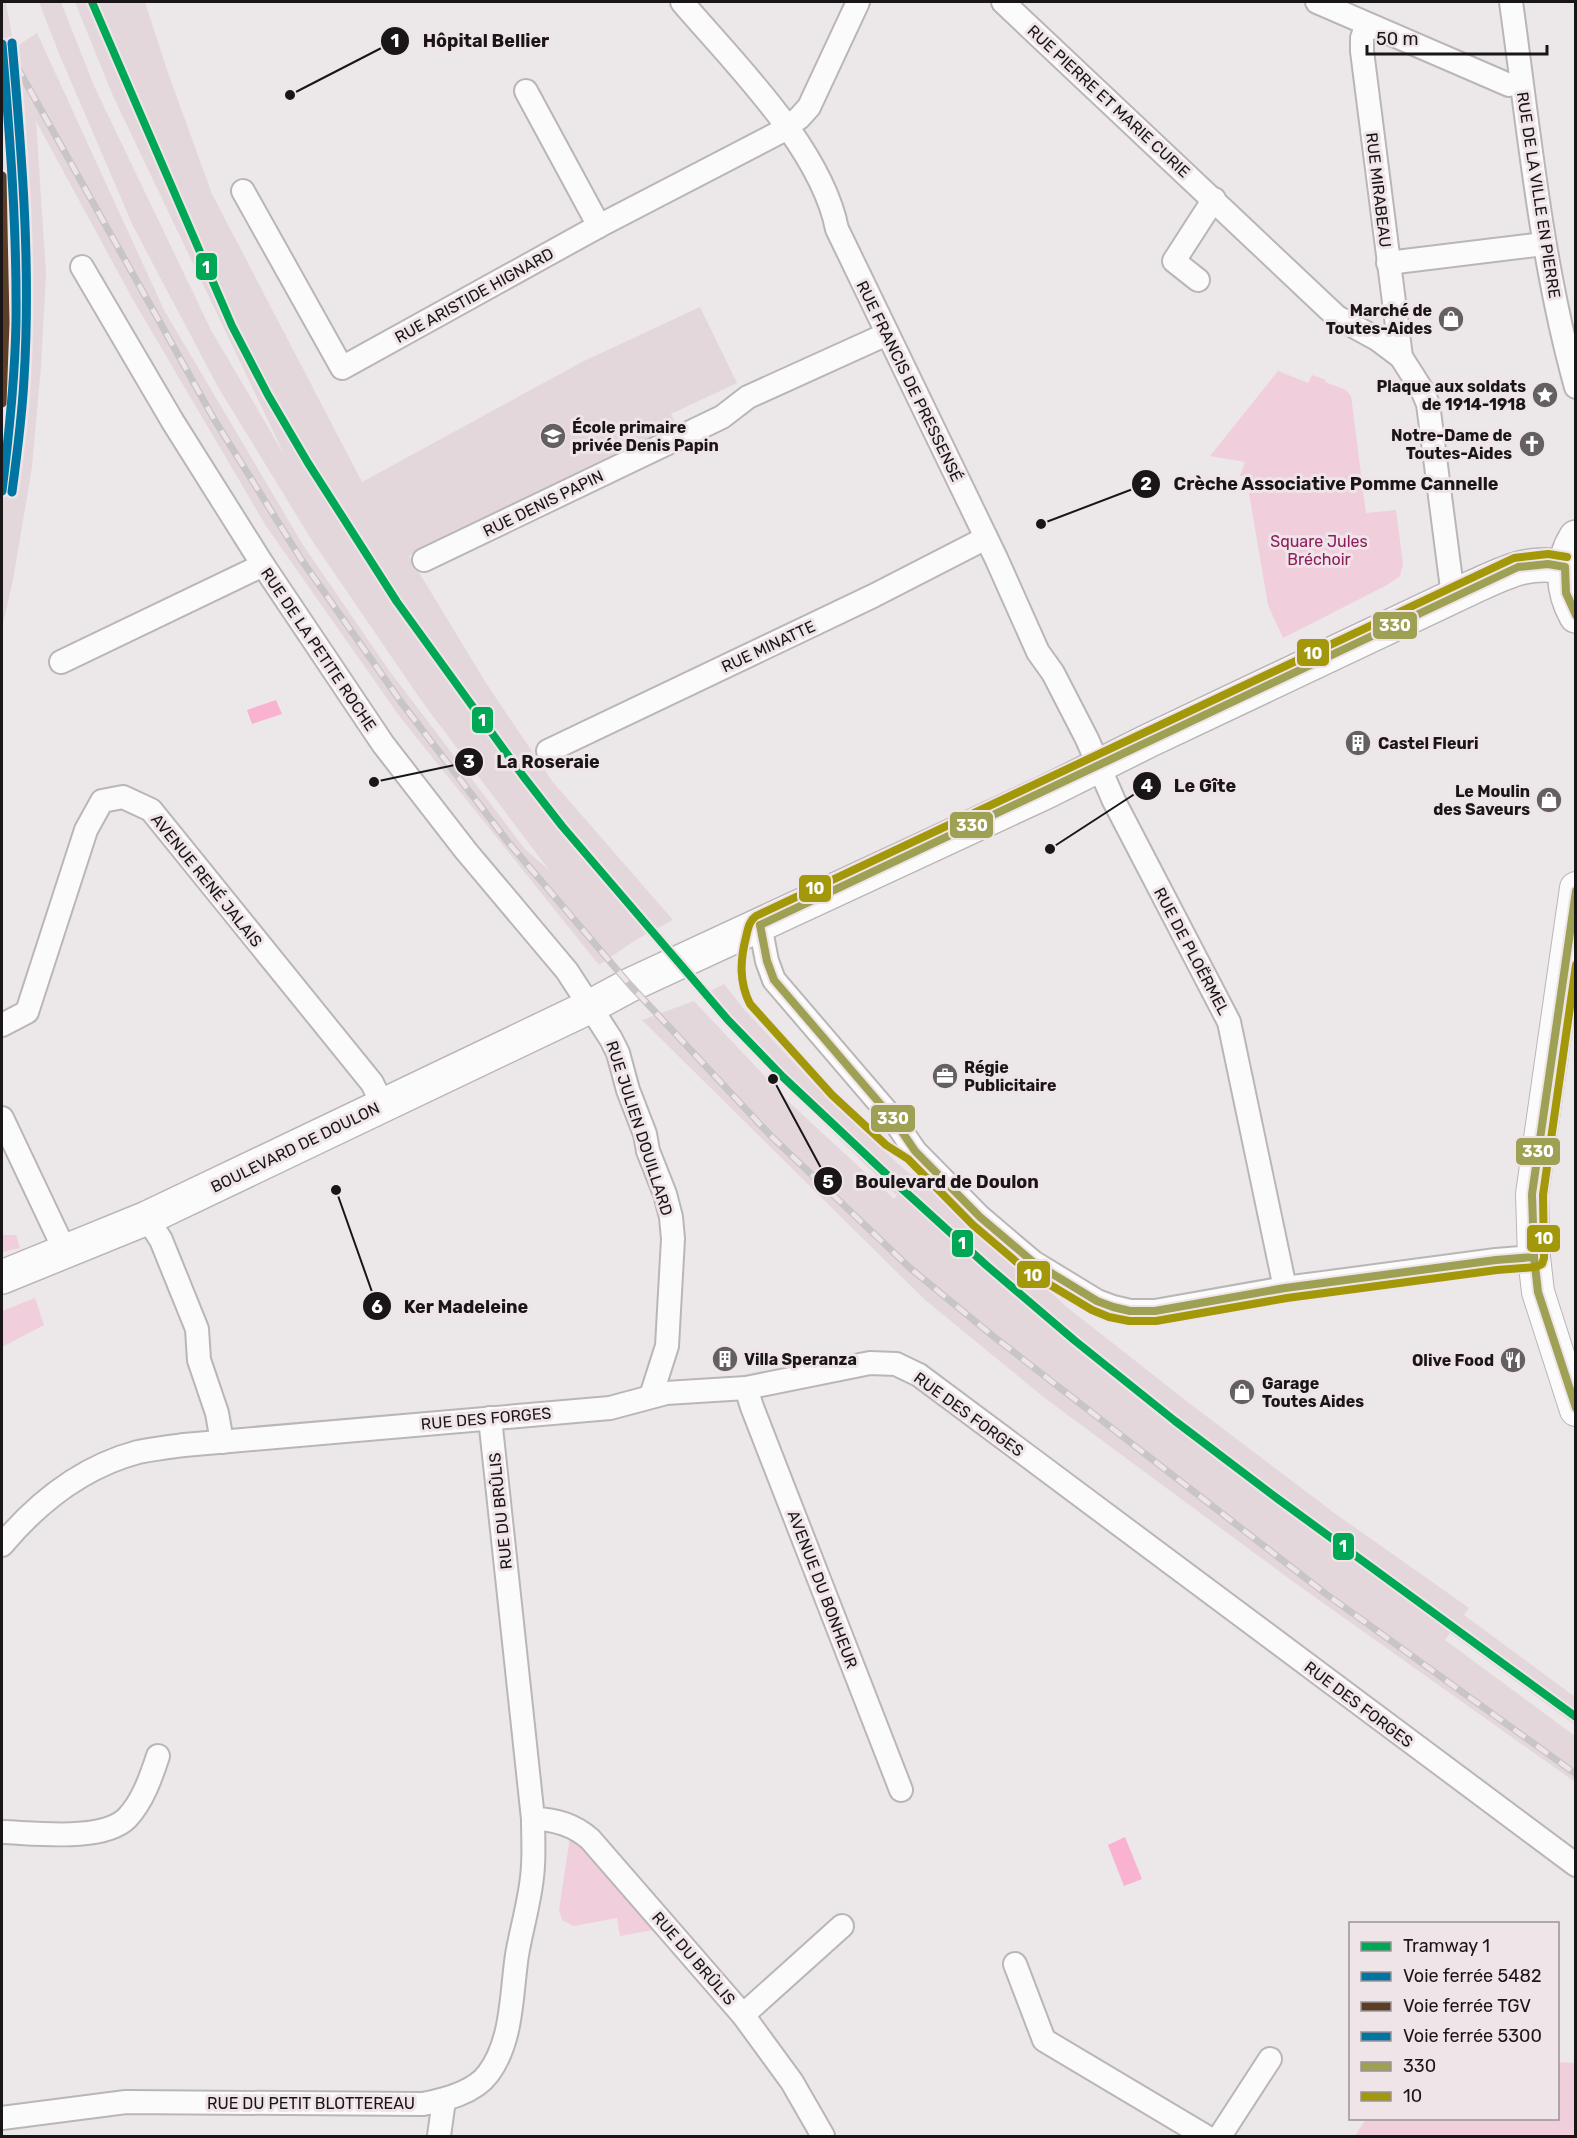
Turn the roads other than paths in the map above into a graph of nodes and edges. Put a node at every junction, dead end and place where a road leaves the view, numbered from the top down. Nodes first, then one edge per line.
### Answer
1 (682, 2) edge
2 (858, 2) edge
3 (1003, 2) edge
4 (1317, 2) edge
5 (1511, 2) edge
6 (1367, 24) junction
7 (1509, 85) dead end
8 (526, 91) dead end
9 (786, 126) junction
10 (243, 191) dead end
11 (1214, 200) junction
12 (599, 226) junction
13 (1544, 243) junction
14 (1388, 263) junction
15 (82, 267) dead end
16 (1198, 280) dead end
17 (887, 334) junction
18 (1401, 357) junction
19 (1575, 387) edge
20 (986, 538) junction
21 (1570, 552) edge
22 (424, 560) dead end
23 (262, 565) junction
24 (1454, 596) junction
25 (1575, 616) edge
26 (61, 662) dead end
27 (548, 751) dead end
28 (1099, 766) junction
29 (1575, 888) edge
30 (760, 925) junction
31 (591, 1006) junction
32 (2, 1025) edge
33 (383, 1105) junction
34 (2, 1118) edge
35 (147, 1218) junction
36 (64, 1251) junction
37 (1533, 1257) junction
38 (2, 1277) edge
39 (1285, 1288) junction
40 (746, 1388) junction
41 (651, 1396) junction
42 (1575, 1410) edge
43 (490, 1418) junction
44 (222, 1442) junction
45 (2, 1545) edge
46 (159, 1756) dead end
47 (901, 1790) dead end
48 (533, 1819) junction
49 (2, 1832) edge
50 (1575, 1865) edge
51 (842, 1926) dead end
52 (517, 1953) joint
53 (1015, 1964) dead end
54 (743, 2015) junction
55 (1270, 2059) dead end
56 (444, 2100) junction
57 (2, 2118) edge
58 (439, 2136) edge
59 (823, 2136) edge
60 (1205, 2136) edge
61 (1220, 2136) edge

1 - 9 street, RUE FRANCIS DE PRESSENSÉ
2 - 9 street
3 - 11 street, RUE PIERRE ET MARIE CURIE
4 - 6 street
5 - 13 street, RUE DE LA VILLE EN PIERRE
6 - 7 street
6 - 14 street, RUE MIRABEAU
8 - 12 street
9 - 12 street, RUE ARISTIDE HIGNARD
9 - 17 street, RUE FRANCIS DE PRESSENSÉ
10 - 12 street, RUE ARISTIDE HIGNARD
11 - 16 street
11 - 18 street, RUE PIERRE ET MARIE CURIE
13 - 14 street
13 - 19 street, RUE DE LA VILLE EN PIERRE
14 - 18 street, RUE MIRABEAU
15 - 23 street, RUE DE LA PETITE ROCHE
17 - 20 street, RUE FRANCIS DE PRESSENSÉ
17 - 22 street, RUE DENIS PAPIN
18 - 24 street
20 - 27 street, RUE MINATTE
20 - 28 street, RUE FRANCIS DE PRESSENSÉ
21 - 24 main road, BOULEVARD DE DOULON
21 - 25 main road
23 - 26 street
23 - 31 street, RUE DE LA PETITE ROCHE
24 - 28 main road, BOULEVARD DE DOULON
28 - 30 main road, BOULEVARD DE DOULON
28 - 39 street, RUE DE PLOËRMEL
29 - 37 street
30 - 31 main road, BOULEVARD DE DOULON
30 - 39 street
31 - 33 main road, BOULEVARD DE DOULON
31 - 41 street, RUE JULIEN DOUILLARD
32 - 33 street, AVENUE RENÉ JALAIS
33 - 35 main road, BOULEVARD DE DOULON
34 - 36 street
35 - 36 main road, BOULEVARD DE DOULON
35 - 44 street
36 - 38 main road, BOULEVARD DE DOULON
37 - 39 street
37 - 42 street
40 - 41 street, RUE DES FORGES
40 - 47 street, AVENUE DU BONHEUR
40 - 50 street, RUE DES FORGES
41 - 43 street, RUE DES FORGES
43 - 44 street, RUE DES FORGES
43 - 48 street, RUE DU BRÛLIS
44 - 45 street, RUE DES FORGES
46 - 49 street
48 - 52 street, RUE DU BRÛLIS
48 - 54 street, RUE DU BRÛLIS
51 - 54 street
52 - 56 street, RUE DU PETIT BLOTTEREAU
53 - 60 street
54 - 59 street, RUE DU BRÛLIS
55 - 61 street
56 - 57 street, RUE DU PETIT BLOTTEREAU
56 - 58 street

